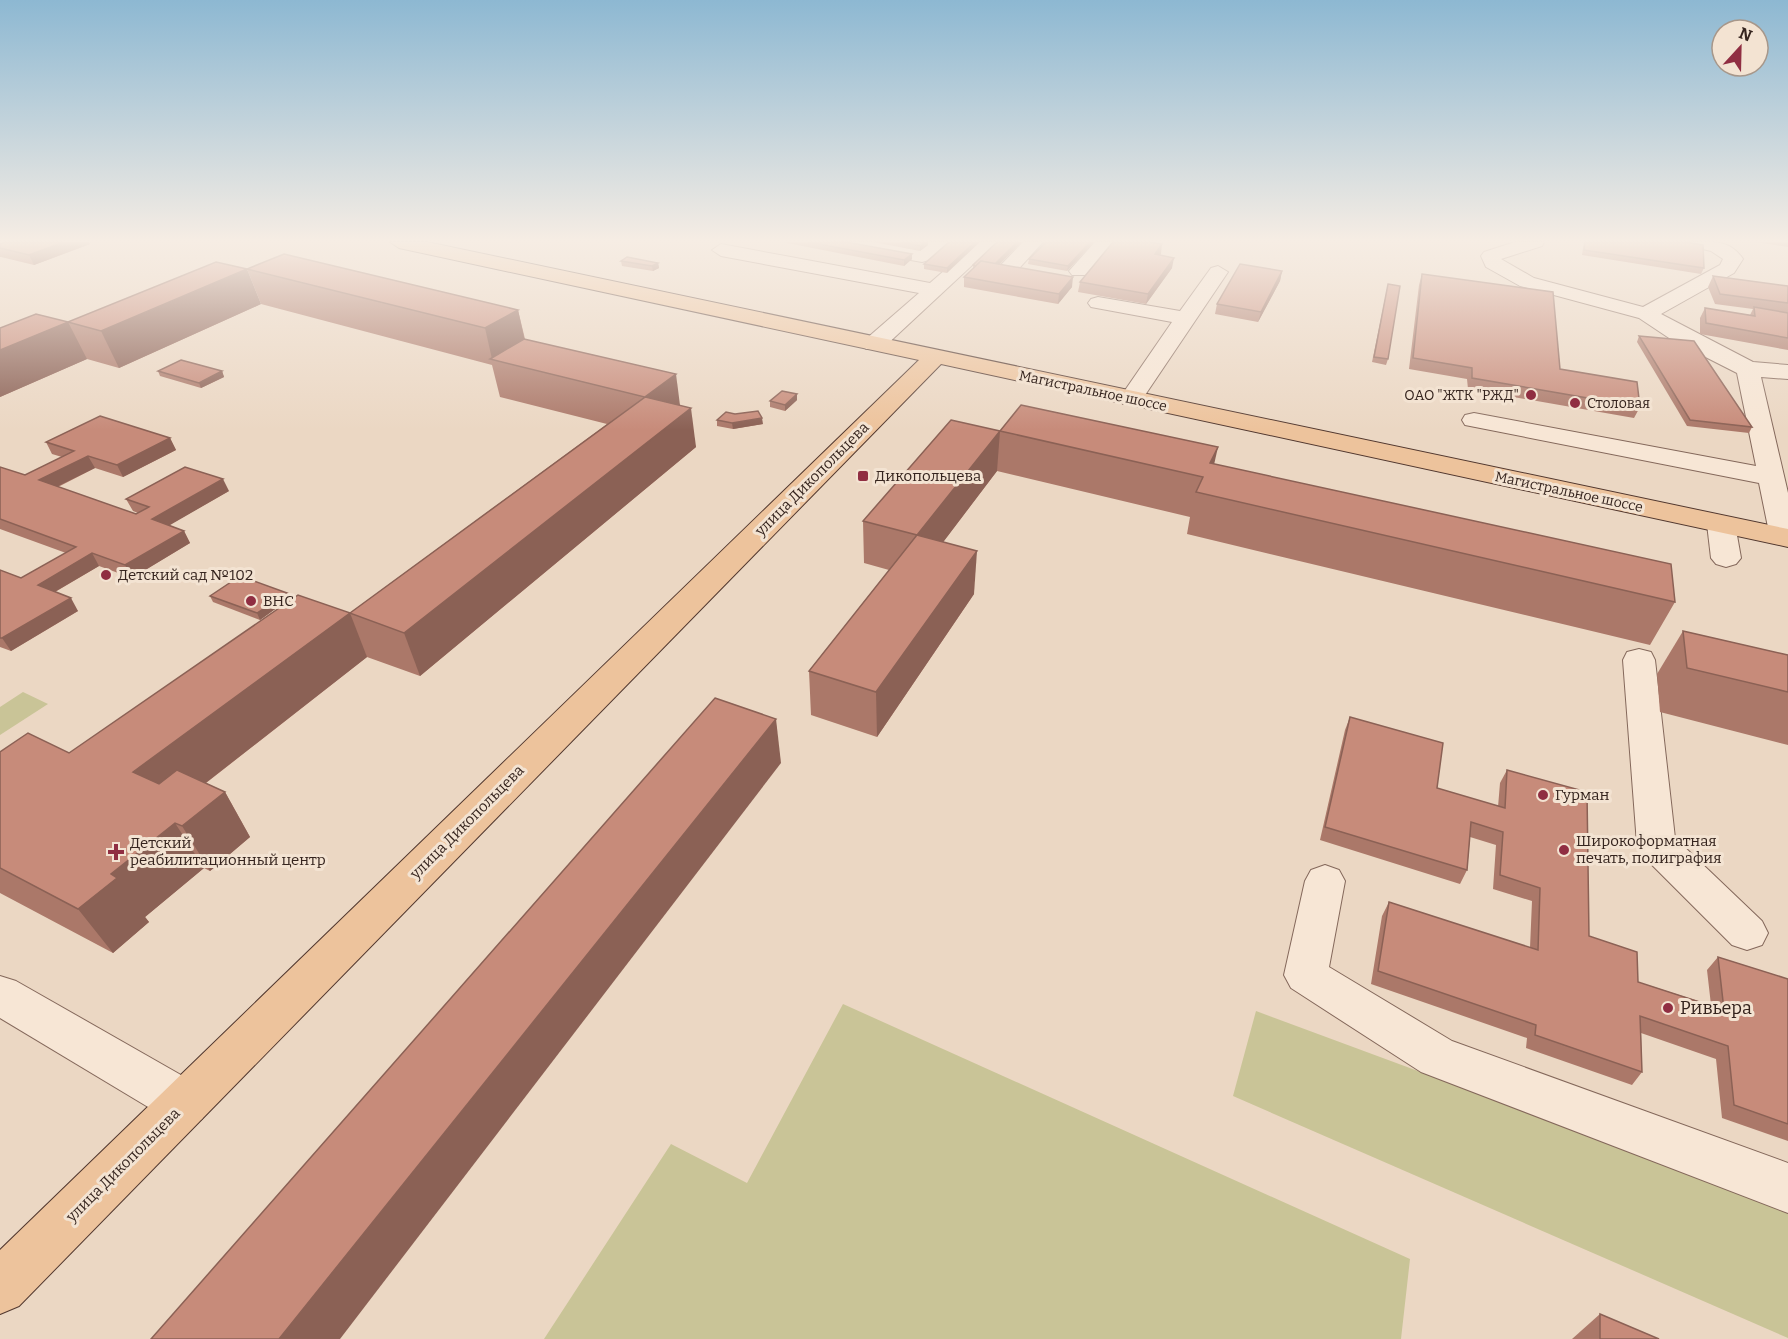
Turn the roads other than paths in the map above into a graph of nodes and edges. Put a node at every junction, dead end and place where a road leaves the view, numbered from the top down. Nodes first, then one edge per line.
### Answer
1 (690, 304) edge
2 (919, 304) edge
3 (1107, 304) edge
4 (1195, 304) edge
5 (1611, 304) edge
6 (1662, 304) edge
7 (1646, 314) junction
8 (1185, 318) junction
9 (874, 344) junction
10 (935, 357) junction
11 (1748, 369) junction
12 (1788, 372) edge
13 (1131, 399) junction
14 (1474, 420) dead end
15 (1775, 465) edge
16 (1721, 524) junction
17 (1786, 538) edge
18 (1726, 558) dead end
19 (1640, 660) dead end
20 (1325, 881) dead end
21 (1747, 933) dead end
22 (0, 995) edge
23 (184, 1103) junction
24 (1788, 1188) edge
25 (0, 1287) edge

1 - 9 main road, Магистральное шоссе
2 - 9 lane
3 - 8 lane
4 - 8 lane
5 - 7 lane
6 - 7 lane
7 - 11 lane
8 - 13 lane
9 - 10 main road, Магистральное шоссе
10 - 13 main road, Магистральное шоссе
10 - 23 main road, улица Дикопольцева
11 - 12 lane
11 - 15 lane
13 - 16 main road, Магистральное шоссе
14 - 15 lane
15 - 17 lane
16 - 17 main road, Магистральное шоссе
16 - 18 lane
19 - 21 lane
20 - 24 lane
22 - 23 lane
23 - 25 main road, улица Дикопольцева

